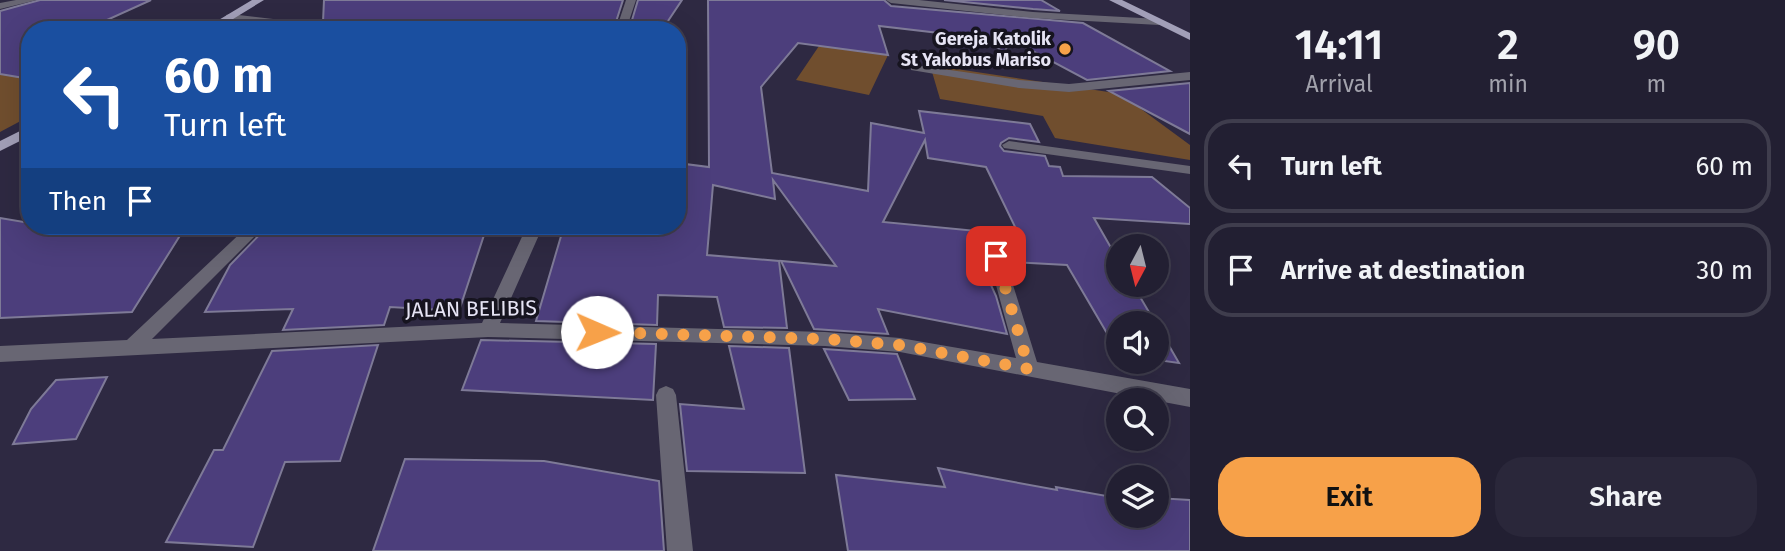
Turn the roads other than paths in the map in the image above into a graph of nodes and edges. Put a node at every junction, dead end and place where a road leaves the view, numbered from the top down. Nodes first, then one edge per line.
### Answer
1 (32, 0) edge
2 (259, 0) edge
3 (631, 0) edge
4 (891, 0) edge
5 (1114, 0) edge
6 (0, 6) edge
7 (230, 17) junction
8 (223, 21) edge
9 (264, 21) edge
10 (624, 21) edge
11 (1159, 22) junction
12 (1190, 37) edge
13 (915, 68) dead end
14 (1190, 76) edge
15 (21, 135) edge
16 (1009, 145) dead end
17 (0, 147) edge
18 (1190, 170) edge
19 (248, 235) edge
20 (531, 235) edge
21 (996, 256) dead end
22 (488, 330) junction
23 (134, 345) junction
24 (0, 354) edge
25 (1029, 369) junction
26 (666, 395) dead end
27 (1190, 398) edge
28 (680, 551) edge

1 - 6 street
2 - 7 main road
3 - 10 street
4 - 11 street
5 - 11 main road
7 - 8 main road
7 - 9 street
11 - 12 main road
13 - 14 street
15 - 17 main road
16 - 18 street
19 - 23 street
20 - 22 street
21 - 25 street
22 - 23 street, JALAN BELIBIS
22 - 25 street, JALAN BELIBIS
23 - 24 street, JALAN BELIBIS
25 - 27 street, JALAN BELIBIS
26 - 28 street

